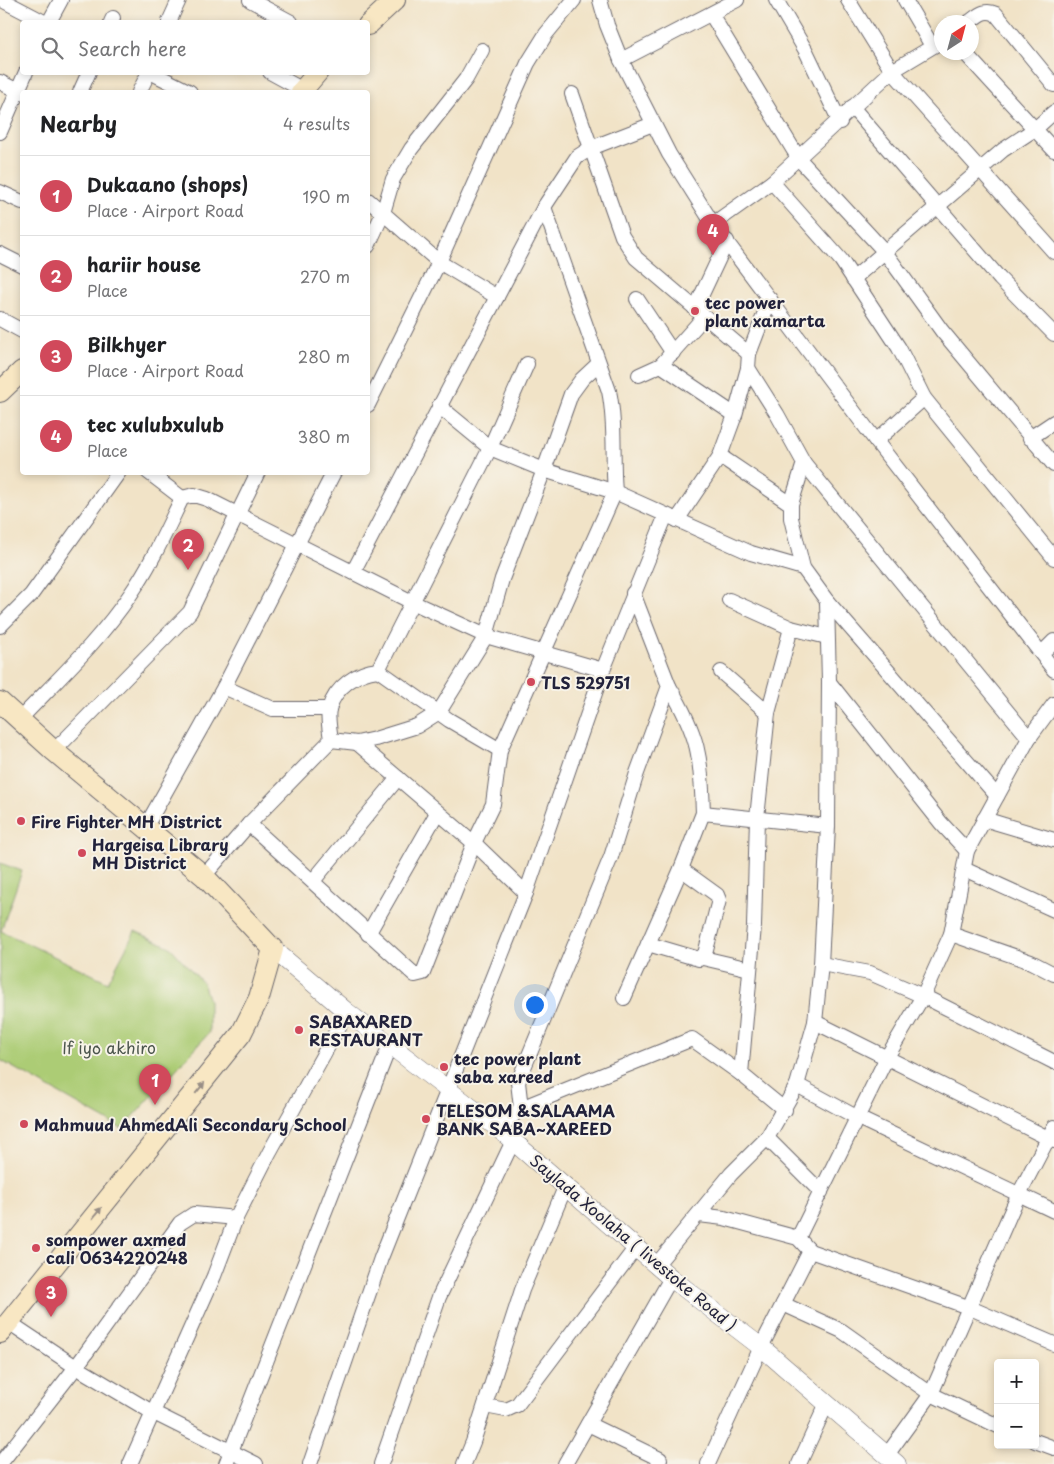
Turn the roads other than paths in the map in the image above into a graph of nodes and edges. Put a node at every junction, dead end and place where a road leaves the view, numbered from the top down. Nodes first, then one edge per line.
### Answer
1 (2, 0) edge
2 (61, 0) edge
3 (179, 0) edge
4 (250, 0) edge
5 (395, 0) edge
6 (574, 0) edge
7 (600, 0) edge
8 (737, 0) edge
9 (776, 0) edge
10 (848, 0) edge
11 (905, 0) edge
12 (711, 14) junction
13 (978, 15) edge
14 (40, 20) edge
15 (50, 20) edge
16 (173, 20) edge
17 (287, 20) edge
18 (370, 23) edge
19 (934, 39) edge
20 (934, 45) edge
21 (482, 50) dead end
22 (621, 60) junction
23 (971, 60) edge
24 (892, 71) junction
25 (25, 75) edge
26 (88, 75) edge
27 (148, 75) edge
28 (156, 75) edge
29 (275, 75) edge
30 (315, 75) edge
31 (0, 82) edge
32 (1054, 84) edge
33 (21, 90) edge
34 (81, 90) edge
35 (140, 90) edge
36 (186, 90) edge
37 (300, 90) edge
38 (303, 90) edge
39 (20, 92) edge
40 (572, 94) dead end
41 (852, 107) junction
42 (1054, 112) edge
43 (840, 122) junction
44 (654, 124) junction
45 (1035, 128) junction
46 (0, 132) edge
47 (591, 148) junction
48 (1054, 150) edge
49 (799, 159) junction
50 (982, 170) junction
51 (772, 182) junction
52 (0, 192) edge
53 (20, 201) edge
54 (370, 202) edge
55 (544, 207) junction
56 (938, 208) junction
57 (383, 213) junction
58 (713, 224) junction
59 (370, 242) edge
60 (726, 242) junction
61 (885, 252) junction
62 (1054, 252) edge
63 (0, 254) edge
64 (439, 262) junction
65 (20, 264) edge
66 (853, 278) junction
67 (497, 297) junction
68 (637, 299) dead end
69 (770, 299) junction
70 (700, 313) junction
71 (0, 319) edge
72 (20, 330) edge
73 (1054, 334) edge
74 (673, 353) junction
75 (749, 361) junction
76 (527, 364) dead end
77 (598, 364) junction
78 (661, 365) junction
79 (20, 373) edge
80 (639, 375) dead end
81 (0, 391) edge
82 (924, 398) junction
83 (370, 401) edge
84 (440, 406) junction
85 (735, 415) junction
86 (1054, 422) edge
87 (1030, 438) junction
88 (876, 441) junction
89 (490, 448) junction
90 (720, 456) junction
91 (804, 463) junction
92 (1054, 465) edge
93 (544, 470) junction
94 (117, 475) edge
95 (152, 475) edge
96 (257, 475) edge
97 (332, 475) edge
98 (615, 492) junction
99 (182, 498) junction
100 (791, 504) junction
101 (237, 515) junction
102 (672, 517) junction
103 (298, 544) junction
104 (1054, 558) edge
105 (803, 568) junction
106 (352, 572) junction
107 (633, 593) junction
108 (729, 600) dead end
109 (827, 601) junction
110 (412, 602) junction
111 (0, 626) edge
112 (791, 628) junction
113 (486, 636) junction
114 (827, 637) junction
115 (1054, 641) edge
116 (545, 652) junction
117 (1042, 653) junction
118 (378, 670) junction
119 (603, 670) junction
120 (1054, 670) edge
121 (721, 672) dead end
122 (829, 682) junction
123 (669, 686) junction
124 (224, 687) junction
125 (0, 702) edge
126 (1054, 704) edge
127 (329, 709) junction
128 (439, 712) junction
129 (768, 713) junction
130 (18, 720) junction
131 (1029, 738) junction
132 (331, 740) junction
133 (357, 744) junction
134 (500, 750) junction
135 (54, 751) junction
136 (398, 778) junction
137 (996, 796) junction
138 (437, 813) junction
139 (703, 813) junction
140 (757, 818) junction
141 (984, 819) junction
142 (249, 824) junction
143 (828, 826) junction
144 (145, 828) junction
145 (1054, 840) edge
146 (474, 843) junction
147 (967, 851) junction
148 (681, 869) junction
149 (964, 869) junction
150 (204, 876) junction
151 (313, 881) junction
152 (526, 893) junction
153 (1054, 910) edge
154 (368, 934) junction
155 (951, 934) junction
156 (648, 944) junction
157 (273, 949) junction
158 (703, 958) junction
159 (821, 964) junction
160 (750, 969) junction
161 (1054, 974) edge
162 (923, 996) junction
163 (624, 998) dead end
164 (347, 1012) junction
165 (815, 1022) junction
166 (390, 1045) junction
167 (887, 1057) junction
168 (1054, 1062) edge
169 (741, 1074) junction
170 (797, 1085) junction
171 (447, 1089) junction
172 (520, 1108) junction
173 (784, 1110) junction
174 (858, 1118) junction
175 (499, 1129) junction
176 (1052, 1136) edge
177 (767, 1138) junction
178 (513, 1141) junction
179 (566, 1185) junction
180 (821, 1192) junction
181 (1018, 1196) junction
182 (1054, 1211) edge
183 (699, 1215) junction
184 (236, 1218) junction
185 (798, 1238) junction
186 (637, 1246) junction
187 (810, 1250) junction
188 (657, 1264) junction
189 (671, 1278) junction
190 (783, 1304) junction
191 (968, 1307) junction
192 (5, 1328) edge
193 (1054, 1344) edge
194 (761, 1347) junction
195 (76, 1367) junction
196 (931, 1394) junction
197 (827, 1403) junction
198 (485, 1406) junction
199 (152, 1412) junction
200 (588, 1424) junction
201 (994, 1424) edge
202 (1039, 1442) edge
203 (1054, 1448) edge
204 (229, 1458) edge
205 (660, 1458) dead end
206 (895, 1462) edge
207 (0, 1464) edge
208 (130, 1464) edge
209 (256, 1464) edge
210 (310, 1464) edge
211 (381, 1464) edge
212 (464, 1464) edge
213 (565, 1464) edge
214 (708, 1464) edge
215 (799, 1464) edge

1 - 14 street
2 - 15 street
3 - 16 street
4 - 17 street
5 - 18 main road
6 - 64 street
7 - 22 street
8 - 12 street
9 - 43 street
10 - 24 street
11 - 19 street
12 - 22 street
12 - 49 street
13 - 32 street
20 - 24 street
21 - 57 street
22 - 44 street
23 - 45 street
24 - 41 street
24 - 50 street
25 - 33 street
26 - 34 street
27 - 35 street
28 - 36 street
29 - 37 street
30 - 38 main road
31 - 39 street
39 - 46 street
40 - 47 street
41 - 43 street
41 - 56 street
42 - 45 street
43 - 49 street
44 - 47 street
44 - 58 street
45 - 48 street
45 - 50 street
47 - 55 street
47 - 70 street
49 - 51 street
49 - 61 street
50 - 56 street
50 - 62 street
51 - 58 street
51 - 66 street
52 - 53 street
54 - 57 street
55 - 67 street
55 - 77 street
56 - 61 street
56 - 73 street
57 - 59 street
57 - 64 street
58 - 60 street
60 - 69 street
60 - 70 street
61 - 66 street
61 - 87 street
63 - 65 street
64 - 67 street
64 - 83 street
66 - 82 street
67 - 84 street
68 - 74 street
69 - 75 street
69 - 88 street
70 - 74 street
70 - 75 street
71 - 72 street
74 - 78 street
75 - 85 street
75 - 91 street
76 - 89 street
77 - 93 street
77 - 98 street
78 - 80 street
78 - 85 street
79 - 81 main road
82 - 88 street
82 - 104 street
84 - 89 street
84 - 106 street
85 - 90 street
86 - 87 street
87 - 92 street
88 - 117 street
89 - 93 street
89 - 110 street
90 - 100 street
90 - 102 street
91 - 100 street
91 - 131 street
93 - 98 street
93 - 113 street
94 - 111 street
95 - 99 street
96 - 101 street
97 - 103 street
98 - 102 street
98 - 116 street
99 - 101 street
99 - 130 street
100 - 105 street
101 - 103 street
101 - 135 street
102 - 105 street
102 - 107 street
103 - 106 street
103 - 124 street
105 - 109 street
106 - 110 street
107 - 119 street
107 - 123 street
108 - 112 street
109 - 114 street
109 - 137 street
110 - 113 street
110 - 118 street
112 - 114 street
112 - 129 street
113 - 116 street
113 - 128 street
114 - 122 street
115 - 117 street
116 - 119 street
116 - 134 street
117 - 120 street
118 - 127 street
118 - 128 street
119 - 152 street
121 - 129 street
122 - 143 street
122 - 147 street
123 - 139 street
123 - 172 street
124 - 127 street
124 - 144 street
125 - 130 main road
126 - 131 street
127 - 132 street
128 - 133 street
128 - 134 street
129 - 140 street
130 - 135 main road
131 - 137 street
132 - 133 street
132 - 142 street
133 - 136 street
134 - 146 street
135 - 144 main road
136 - 138 street
136 - 151 street
137 - 141 street
138 - 146 street
138 - 154 street
139 - 140 street
139 - 148 street
140 - 143 street
140 - 160 street
141 - 145 street
141 - 147 street
142 - 150 street
142 - 151 street
143 - 159 street
144 - 150 main road
146 - 152 street
146 - 154 street
147 - 149 street
148 - 156 street
148 - 158 street
149 - 153 street
149 - 155 street
150 - 157 main road
151 - 154 street
152 - 171 street
155 - 161 street
155 - 162 street
156 - 158 street
156 - 163 street
157 - 164 street, Saylada Xoolaha ( livestoke Road )
192 -> 157 main road
158 - 160 street
159 - 162 street
159 - 165 street
160 - 169 street
162 - 167 street
162 - 168 street
164 - 166 street, Saylada Xoolaha ( livestoke Road )
164 - 184 street
165 - 167 street
165 - 170 street
166 - 171 street, Saylada Xoolaha ( livestoke Road )
166 - 204 street
167 - 174 street
167 - 176 street
169 - 172 street
169 - 173 street
170 - 173 street
170 - 174 street
171 - 175 street, Saylada Xoolaha ( livestoke Road )
171 - 210 street
172 - 175 street
173 - 177 street
174 - 180 street
174 - 181 street
175 - 178 street, Saylada Xoolaha ( livestoke Road )
176 - 181 street
177 - 180 street
177 - 183 street
178 - 179 street, Saylada Xoolaha ( livestoke Road )
178 - 211 street
179 - 186 street, Saylada Xoolaha ( livestoke Road )
179 - 198 street
180 - 185 street
181 - 182 street
181 - 191 street
183 - 185 street
183 - 188 street
184 - 195 street
184 - 199 street
185 - 187 street
186 - 188 street, Saylada Xoolaha ( livestoke Road )
186 - 198 street
187 - 190 street
187 - 191 street
188 - 189 street, Saylada Xoolaha ( livestoke Road )
189 - 194 street, Saylada Xoolaha ( livestoke Road )
189 - 200 street
190 - 194 street
190 - 196 street
191 - 193 street
191 - 196 street
192 - 195 street
194 - 197 street, Saylada Xoolaha ( livestoke Road )
194 - 214 street
195 - 199 street
195 - 207 street
196 - 201 street
196 - 206 street
197 - 206 street, Saylada Xoolaha ( livestoke Road )
197 - 215 street
198 - 212 street
199 - 204 street
199 - 208 street
200 - 205 street
200 - 213 street
202 - 203 street
204 - 209 street

